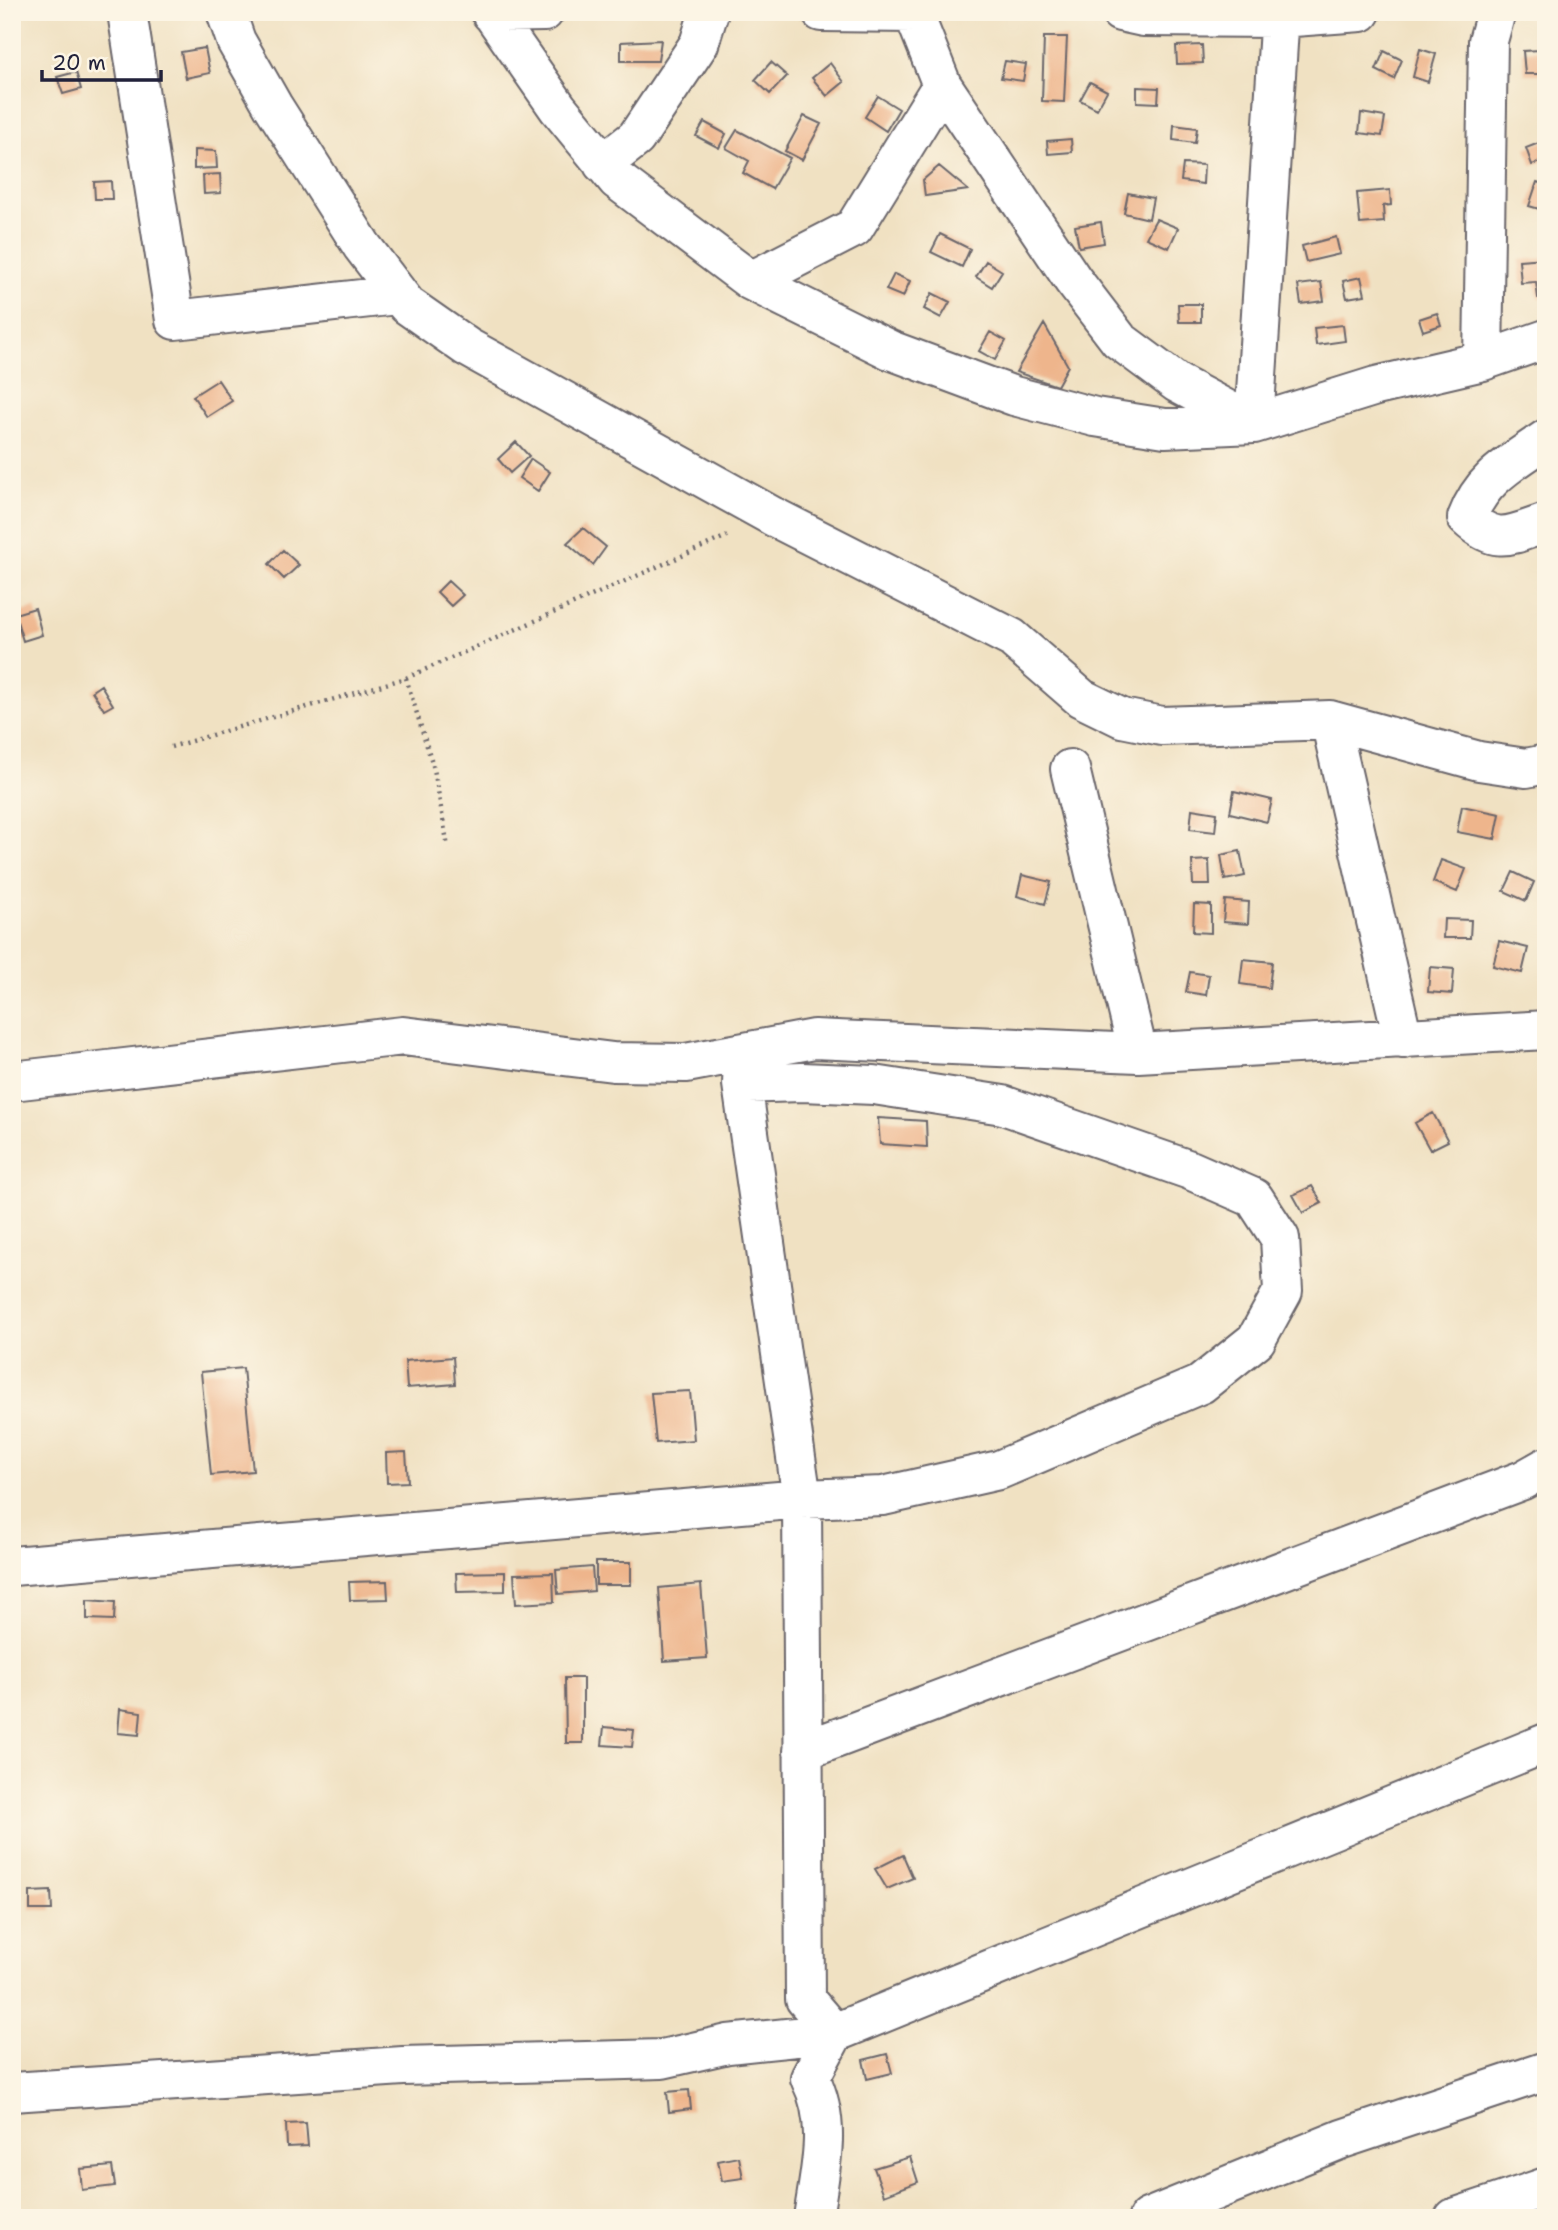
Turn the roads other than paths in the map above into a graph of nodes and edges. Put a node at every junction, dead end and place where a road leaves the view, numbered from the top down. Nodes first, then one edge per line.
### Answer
1 (127, 12) edge
2 (226, 12) edge
3 (491, 12) edge
4 (544, 12) edge
5 (709, 12) edge
6 (821, 12) edge
7 (1120, 12) edge
8 (1361, 12) edge
9 (1496, 12) edge
10 (913, 13) edge
11 (1280, 15) edge
12 (942, 85) junction
13 (603, 164) junction
14 (751, 281) junction
15 (397, 295) junction
16 (1546, 339) edge
17 (1483, 361) junction
18 (1254, 424) junction
19 (1546, 439) edge
20 (1546, 523) edge
21 (1330, 720) junction
22 (1546, 764) edge
23 (1070, 769) dead end
24 (1546, 1030) edge
25 (1403, 1039) junction
26 (1138, 1053) junction
27 (743, 1069) junction
28 (12, 1080) edge
29 (1546, 1467) edge
30 (802, 1499) junction
31 (12, 1566) edge
32 (1546, 1743) edge
33 (803, 1751) junction
34 (834, 2033) junction
35 (1546, 2071) edge
36 (12, 2092) edge
37 (1546, 2187) edge
38 (813, 2218) edge
39 (1149, 2218) edge
40 (1454, 2218) edge

1 - 15 street
2 - 15 street
3 - 4 street
3 - 13 street
5 - 13 street
6 - 10 street
7 - 11 street
8 - 11 street
9 - 17 street
10 - 12 street
11 - 18 street
12 - 14 street
12 - 18 street
13 - 14 street
14 - 18 street
15 - 21 street
16 - 17 street
17 - 18 street
19 - 20 street
21 - 22 street
21 - 25 street
23 - 26 street
24 - 25 street
25 - 26 street
26 - 27 street
27 - 28 street
27 - 30 street
27 - 30 street
29 - 33 street
30 - 31 street
30 - 33 street
32 - 34 street
33 - 34 street
34 - 36 street
34 - 38 street
35 - 39 street
37 - 40 street

